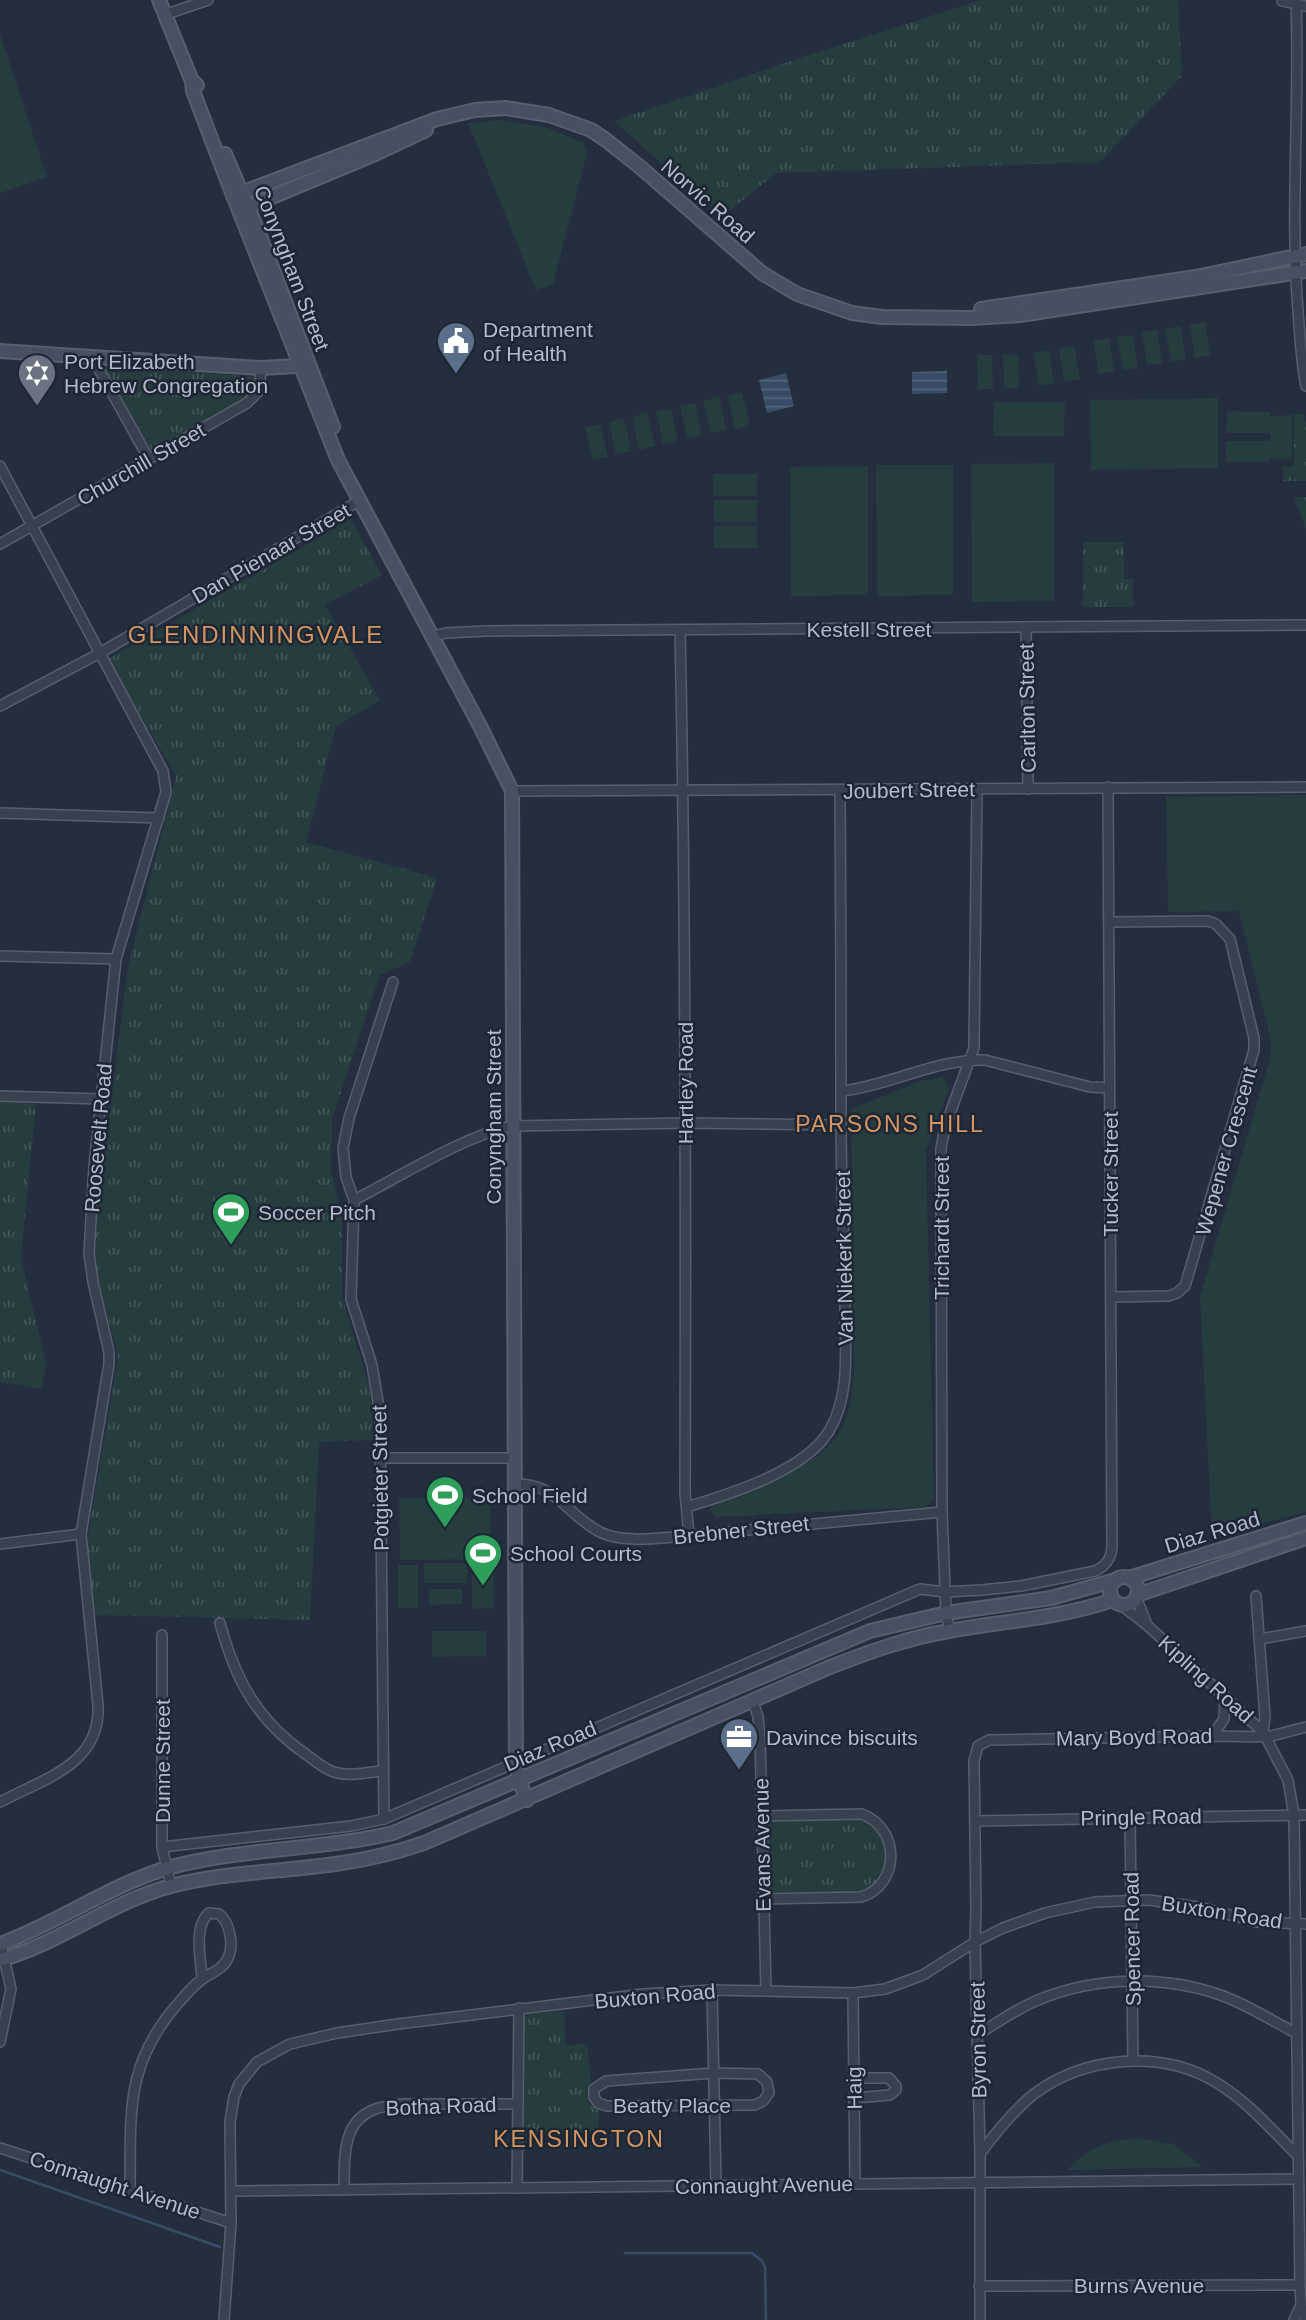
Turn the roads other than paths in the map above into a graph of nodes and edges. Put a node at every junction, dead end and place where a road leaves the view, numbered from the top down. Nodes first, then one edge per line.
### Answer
1 (159, 0) edge
2 (208, 0) edge
3 (1284, 0) edge
4 (1299, 4) edge
5 (164, 15) junction
6 (448, 117) junction
7 (238, 194) junction
8 (244, 208) junction
9 (1300, 255) edge
10 (1301, 273) edge
11 (946, 316) junction
12 (0, 351) edge
13 (92, 357) junction
14 (299, 360) junction
15 (261, 368) junction
16 (1306, 385) edge
17 (149, 460) junction
18 (0, 466) edge
19 (359, 502) junction
20 (32, 526) junction
21 (0, 544) edge
22 (1306, 625) edge
23 (1027, 628) junction
24 (680, 631) junction
25 (432, 636) junction
26 (100, 653) junction
27 (0, 706) edge
28 (1108, 787) junction
29 (1306, 787) edge
30 (977, 789) junction
31 (1028, 789) junction
32 (683, 790) junction
33 (512, 791) junction
34 (841, 791) junction
35 (0, 813) edge
36 (159, 818) junction
37 (1110, 922) junction
38 (0, 956) edge
39 (116, 959) junction
40 (393, 982) dead end
41 (971, 1060) junction
42 (1109, 1088) junction
43 (843, 1091) junction
44 (0, 1096) edge
45 (101, 1099) junction
46 (686, 1123) junction
47 (841, 1125) junction
48 (513, 1126) junction
49 (355, 1200) junction
50 (1111, 1297) junction
51 (380, 1458) junction
52 (513, 1458) junction
53 (514, 1483) junction
54 (687, 1507) junction
55 (943, 1512) junction
56 (1306, 1523) edge
57 (81, 1534) junction
58 (689, 1535) junction
59 (1306, 1538) edge
60 (0, 1544) edge
61 (1108, 1561) joint
62 (1122, 1579) junction
63 (945, 1592) junction
64 (1256, 1596) dead end
65 (1138, 1600) junction
66 (1117, 1603) junction
67 (946, 1613) junction
68 (220, 1623) dead end
69 (1148, 1626) junction
70 (950, 1631) junction
71 (1306, 1631) edge
72 (162, 1635) dead end
73 (1260, 1639) junction
74 (1225, 1696) junction
75 (753, 1701) junction
76 (1306, 1727) edge
77 (1265, 1734) junction
78 (1212, 1735) junction
79 (974, 1761) joint
80 (516, 1762) junction
81 (383, 1771) junction
82 (519, 1780) junction
83 (527, 1800) junction
84 (0, 1802) edge
85 (1294, 1815) junction
86 (1306, 1815) edge
87 (762, 1816) junction
88 (1130, 1818) junction
89 (384, 1819) junction
90 (976, 1821) junction
91 (162, 1847) junction
92 (167, 1868) junction
93 (171, 1886) junction
94 (762, 1899) junction
95 (1132, 1900) junction
96 (1295, 1924) junction
97 (1306, 1924) edge
98 (975, 1942) junction
99 (1, 1944) edge
100 (3, 1959) edge
101 (202, 1978) junction
102 (1132, 1981) junction
103 (712, 1990) junction
104 (766, 1990) junction
105 (853, 1993) junction
106 (519, 2008) junction
107 (1296, 2033) junction
108 (977, 2035) junction
109 (0, 2042) edge
110 (1133, 2060) junction
111 (714, 2073) junction
112 (854, 2078) junction
113 (855, 2098) junction
114 (518, 2104) junction
115 (715, 2106) junction
116 (0, 2148) edge
117 (980, 2154) junction
118 (1297, 2155) junction
119 (1297, 2179) junction
120 (979, 2183) junction
121 (855, 2184) junction
122 (716, 2186) junction
123 (517, 2188) junction
124 (130, 2190) junction
125 (344, 2190) junction
126 (231, 2191) junction
127 (231, 2223) junction
128 (1300, 2285) junction
129 (979, 2286) junction
130 (1301, 2305) junction
131 (224, 2320) edge
132 (980, 2320) edge
133 (1294, 2320) edge
134 (1305, 2320) edge

1 - 5 street, Conyngham Street
2 - 5 street
3 - 4 street
4 - 9 street
5 - 7 street, Conyngham Street
6 - 7 street, Norvic Road
6 - 8 street, Norvic Road
6 - 11 street, Norvic Road
7 - 8 street, Conyngham Street
8 - 14 street, Conyngham Street
9 - 10 street
9 - 11 street, Norvic Road
10 - 11 street, Norvic Road
10 - 16 street
12 - 13 street
13 - 15 street
13 - 17 street
14 - 15 street
14 - 19 street, Conyngham Street
15 - 17 street, Churchill Street
17 - 20 street, Churchill Street
18 - 20 street, Roosevelt Road
19 - 25 street, Conyngham Street
19 - 26 street, Dan Pienaar Street
20 - 21 street, Churchill Street
20 - 26 street, Roosevelt Road
22 - 23 street, Kestell Street
23 - 24 street, Kestell Street
23 - 31 street, Carlton Street
24 - 25 street, Kestell Street
24 - 32 street, Hartley Road
25 - 33 street, Conyngham Street
26 - 27 street, Dan Pienaar Street
26 - 36 street, Roosevelt Road
28 - 29 street, Joubert Street
28 - 31 street, Joubert Street
28 - 37 street, Tucker Street
30 - 31 street, Joubert Street
30 - 34 street, Joubert Street
30 - 41 street, Trichardt Street
32 - 33 street, Joubert Street
32 - 34 street, Joubert Street
32 - 46 street, Hartley Road
33 - 48 street, Conyngham Street
34 - 43 street, Van Niekerk Street
35 - 36 street
36 - 39 street, Roosevelt Road
37 - 42 street, Tucker Street
37 - 50 street, Wepener Crescent
38 - 39 street
39 - 45 street, Roosevelt Road
40 - 49 street, Potgieter Street
41 - 42 street
41 - 43 street
41 - 55 street, Trichardt Street
42 - 50 street, Tucker Street
43 - 47 street, Van Niekerk Street
44 - 45 street
45 - 57 street, Roosevelt Road
46 - 47 street
46 - 48 street
46 - 54 street, Hartley Road
47 - 54 street, Van Niekerk Street
48 - 49 street
48 - 52 street, Conyngham Street
49 - 51 street, Potgieter Street
50 - 61 street, Tucker Street
51 - 52 street
51 - 81 street, Potgieter Street
52 - 53 street, Conyngham Street
53 - 58 street, Brebner Street
53 - 80 street, Conyngham Street
54 - 58 street, Hartley Road
55 - 58 street, Brebner Street
55 - 63 street, Trichardt Street
56 - 62 street, Diaz Road
57 - 60 street
57 - 84 street, Roosevelt Road
59 - 65 street, Diaz Road
61 - 63 street, Diaz Road
62 - 65 street
62 - 66 street
62 - 67 street, Diaz Road
63 - 67 street, Trichardt Street
63 - 80 street, Diaz Road
64 - 73 street, Kipling Road
65 - 66 street
65 - 69 street, Kipling Road
66 - 69 street, Kipling Road
66 - 70 street, Diaz Road
67 - 70 street, Trichardt Street
67 - 82 street, Diaz Road
68 - 81 street
69 - 74 street, Kipling Road
70 - 75 street, Diaz Road
71 - 73 street
72 - 91 street, Dunne Street
73 - 77 street, Kipling Road
74 - 77 street, Kipling Road
74 - 78 street
75 - 83 street, Diaz Road
75 - 87 street, Evans Avenue
76 - 77 street, Mary Boyd Road
77 - 78 street, Mary Boyd Road
77 - 85 street, Kipling Road
78 - 79 street, Mary Boyd Road
79 - 90 street, Byron Street
80 - 82 street, Conyngham Street
80 - 89 street, Diaz Road
81 - 89 street, Potgieter Street
82 - 83 street, Conyngham Street
82 - 92 street, Diaz Road
83 - 93 street, Diaz Road
85 - 86 street, Pringle Road
85 - 88 street, Pringle Road
85 - 96 street, Kipling Road
87 - 94 street, Evans Avenue
87 - 94 street
88 - 90 street, Pringle Road
88 - 95 street, Spencer Road
89 - 91 street, Diaz Road
90 - 98 street, Byron Street
91 - 92 street, Dunne Street
92 - 93 street, Dunne Street
92 - 99 street, Diaz Road
93 - 100 street, Diaz Road
94 - 104 street, Evans Avenue
95 - 96 street, Buxton Road
95 - 98 street, Buxton Road
95 - 102 street, Spencer Road
96 - 97 street, Buxton Road
96 - 107 street, Kipling Road
98 - 105 street, Buxton Road
98 - 108 street, Byron Street
99 - 100 street
100 - 109 street
101 - 101 street
101 - 124 street
102 - 107 street
102 - 108 street
102 - 110 street, Spencer Road
103 - 104 street, Buxton Road
103 - 106 street, Buxton Road
103 - 111 street
104 - 105 street, Buxton Road
105 - 112 street, Haig
106 - 114 street
106 - 126 street, Buxton Road
107 - 118 street, Kipling Road
108 - 117 street, Byron Street
110 - 117 street
110 - 118 street
111 - 115 street
111 - 115 street, Beatty Place
111 - 115 street, Beatty Place
112 - 113 street, Haig
112 - 113 street
113 - 121 street, Haig
114 - 123 street
114 - 125 street, Botha Road
115 - 122 street
116 - 124 street, Connaught Avenue
117 - 120 street, Byron Street
118 - 119 street, Kipling Road
119 - 120 street, Connaught Avenue
119 - 128 street, Kipling Road
120 - 121 street, Connaught Avenue
120 - 129 street, Byron Street
121 - 122 street, Connaught Avenue
122 - 123 street, Connaught Avenue
123 - 125 street, Connaught Avenue
124 - 127 street, Connaught Avenue
125 - 126 street, Connaught Avenue
126 - 127 street, Buxton Road
127 - 131 street, Buxton Road
128 - 129 street, Burns Avenue
128 - 130 street, Kipling Road
129 - 132 street, Byron Street
130 - 133 street, Kipling Road
130 - 134 street, Kipling Road

